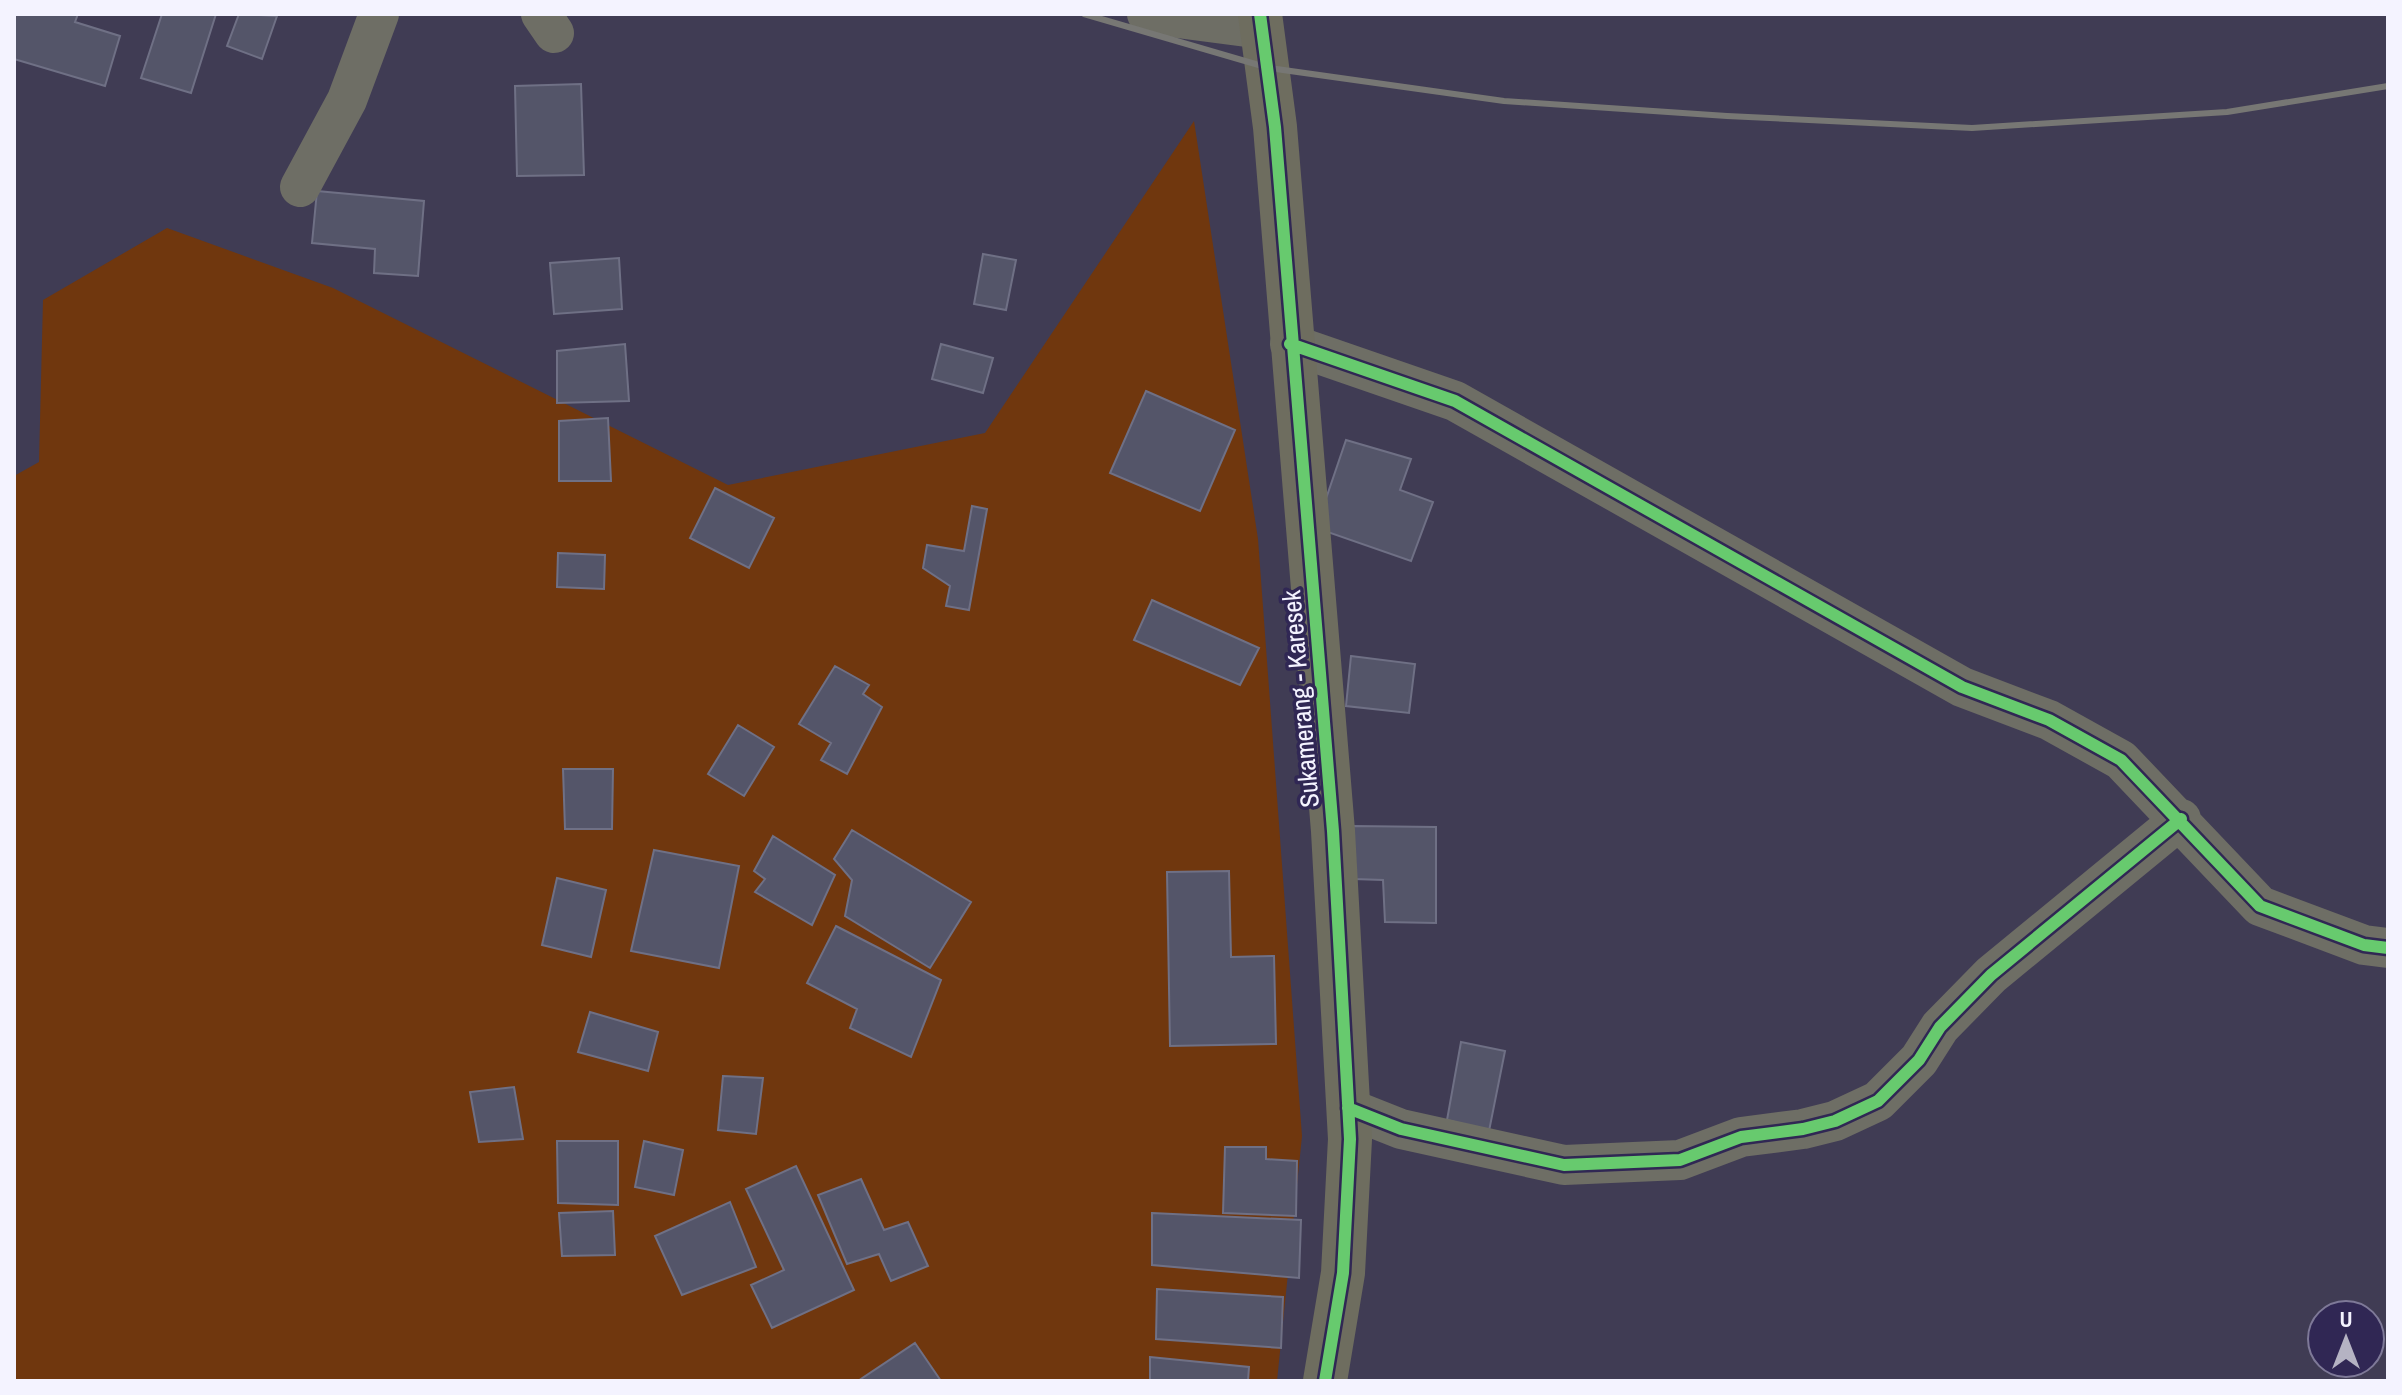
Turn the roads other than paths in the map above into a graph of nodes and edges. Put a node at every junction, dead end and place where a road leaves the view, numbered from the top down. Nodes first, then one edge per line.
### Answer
1 (379, 14) edge
2 (1147, 14) edge
3 (1261, 22) edge
4 (300, 187) dead end
5 (1290, 344) junction
6 (2181, 819) junction
7 (2388, 948) edge
8 (1348, 1108) junction
9 (1325, 1381) edge

1 - 4 street
2 - 3 street
3 - 5 street, Sukamerang - Karesek
5 - 6 street
5 - 8 street, Sukamerang - Karesek
6 - 7 street
6 - 8 street
8 - 9 street, Sukamerang - Karesek

